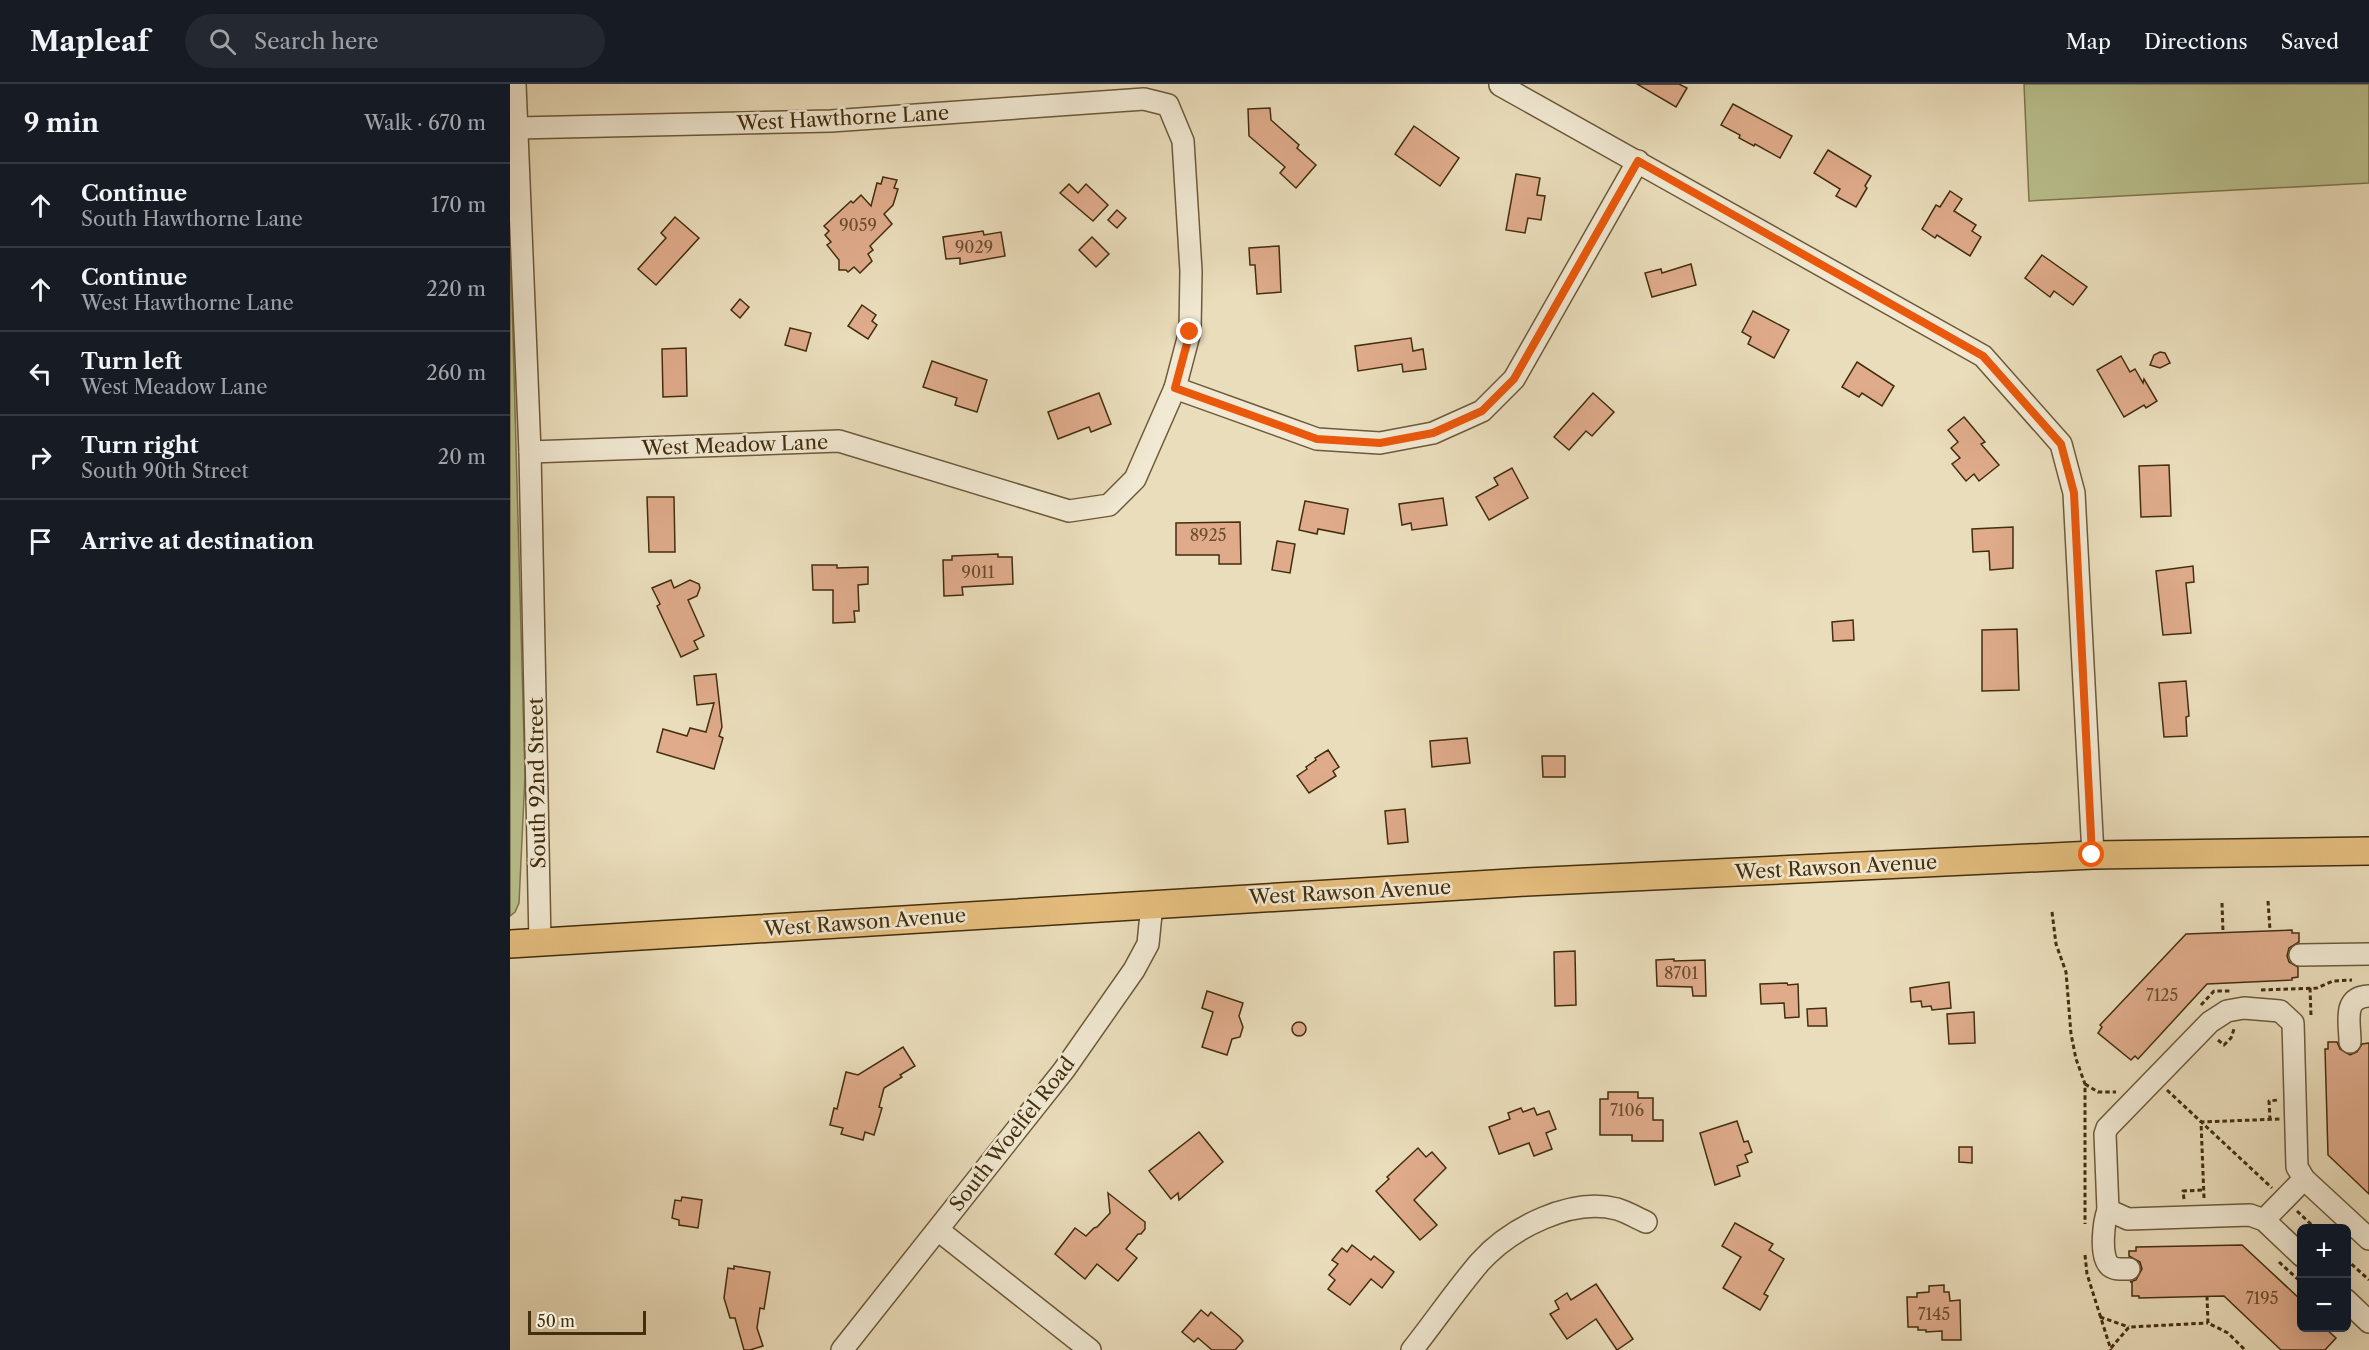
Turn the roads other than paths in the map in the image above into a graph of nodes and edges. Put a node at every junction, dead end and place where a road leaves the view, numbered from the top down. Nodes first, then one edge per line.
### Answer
1 (515, 84) edge
2 (1500, 85) edge
3 (517, 128) junction
4 (1638, 161) junction
5 (1175, 388) junction
6 (530, 452) junction
7 (2369, 835) edge
8 (2369, 851) edge
9 (2192, 852) junction
10 (2092, 855) junction
11 (1152, 904) junction
12 (540, 943) junction
13 (510, 944) edge
14 (2369, 954) edge
15 (2300, 955) dead end
16 (2369, 996) edge
17 (2350, 1042) dead end
18 (2304, 1179) junction
19 (2108, 1210) junction
20 (2264, 1220) junction
21 (1646, 1222) dead end
22 (938, 1230) junction
23 (2369, 1239) edge
24 (2297, 1252) edge
25 (2129, 1269) dead end
26 (2351, 1305) edge
27 (2369, 1322) edge
28 (842, 1350) edge
29 (1090, 1350) edge
30 (1412, 1350) edge

1 - 3 street, South 92nd Street
2 - 4 street
3 - 5 street, West Hawthorne Lane
3 - 6 street, South 92nd Street
4 - 5 street
4 - 10 street
5 - 6 street, West Meadow Lane
6 - 12 street, South 92nd Street
7 - 9 main road, West Rawson Avenue
8 - 9 main road, West Rawson Avenue
9 - 10 main road, West Rawson Avenue
10 - 11 main road, West Rawson Avenue
11 - 12 main road, West Rawson Avenue
11 - 22 street, South Woelfel Road
12 - 13 main road, West Rawson Avenue
14 - 15 street
16 - 17 street
18 - 19 street
18 - 20 street
18 - 23 street
19 - 20 street
19 - 25 street
20 - 24 street
21 - 30 street
22 - 28 street, South Woelfel Road
22 - 29 street
26 - 27 street

